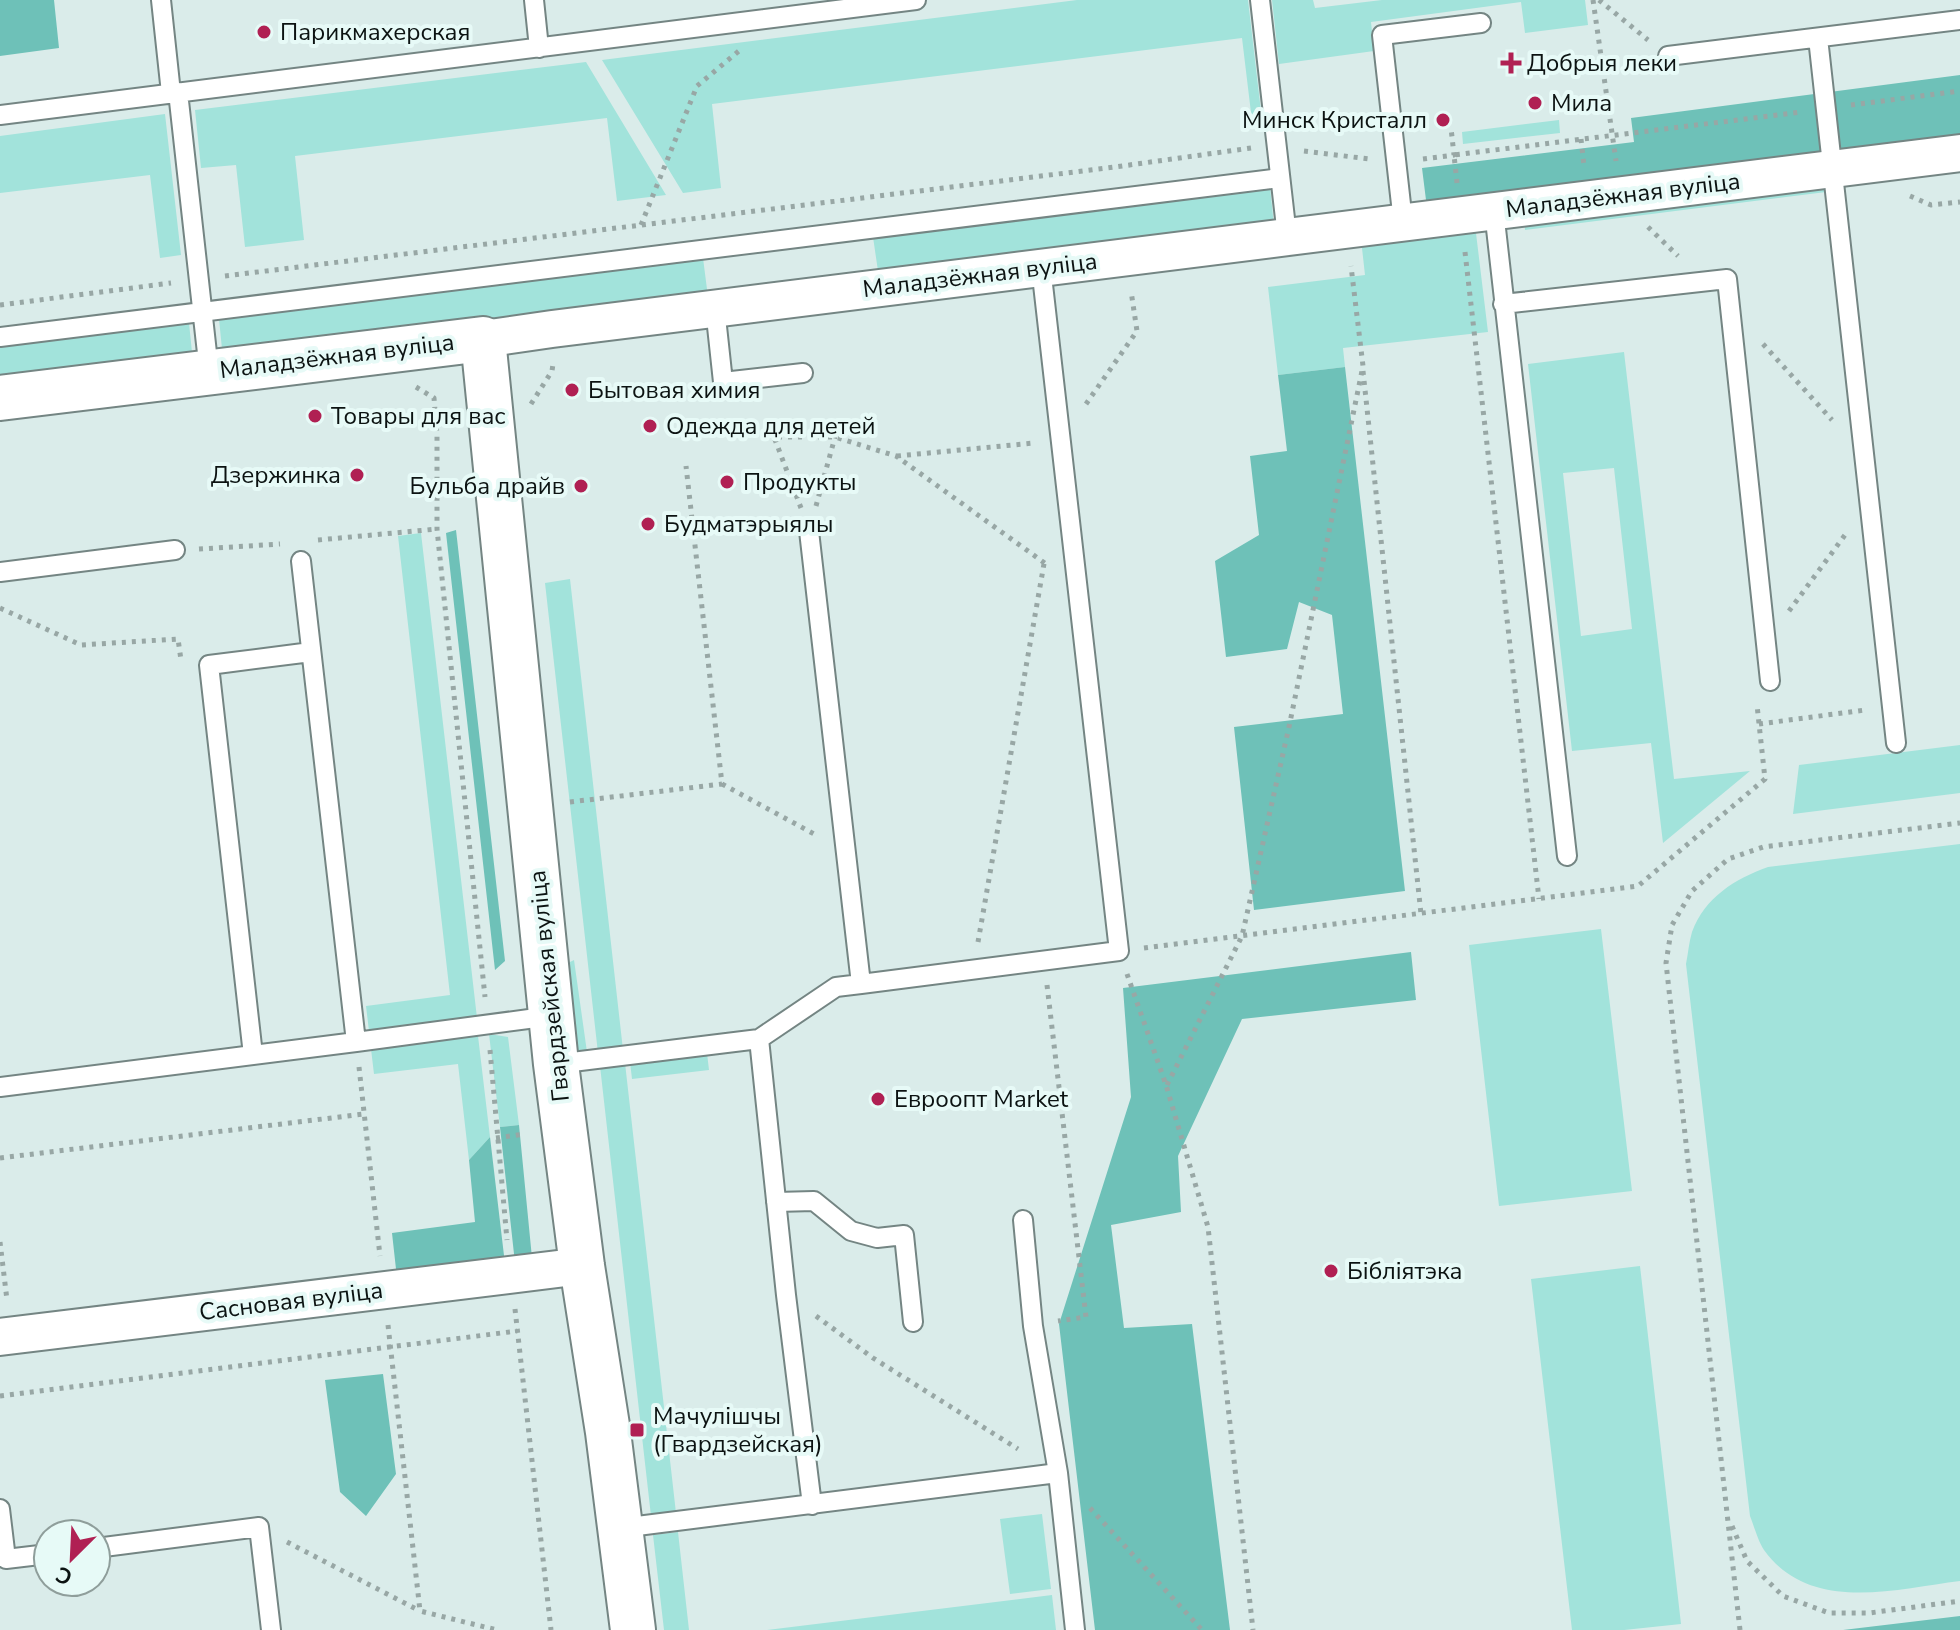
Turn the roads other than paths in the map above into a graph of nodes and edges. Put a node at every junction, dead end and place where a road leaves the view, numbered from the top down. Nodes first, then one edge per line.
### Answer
1 (161, 0) edge
2 (534, 0) edge
3 (916, 0) edge
4 (1260, 0) edge
5 (877, 2) edge
6 (1960, 20) edge
7 (1481, 23) dead end
8 (1818, 38) junction
9 (539, 48) junction
10 (1668, 56) road end
11 (175, 93) junction
12 (0, 115) edge
13 (1960, 153) edge
14 (1831, 168) junction
15 (1280, 178) junction
16 (1477, 213) junction
17 (1403, 222) junction
18 (1287, 236) junction
19 (1041, 267) junction
20 (1503, 304) junction
21 (715, 308) junction
22 (203, 312) junction
23 (0, 337) edge
24 (483, 339) junction
25 (209, 371) junction
26 (803, 373) dead end
27 (0, 398) edge
28 (809, 531) road end
29 (175, 550) dead end
30 (301, 561) dead end
31 (0, 572) edge
32 (311, 652) junction
33 (1770, 681) dead end
34 (1896, 743) dead end
35 (1567, 856) dead end
36 (861, 984) junction
37 (551, 1016) junction
38 (759, 1039) junction
39 (356, 1042) junction
40 (253, 1055) junction
41 (556, 1064) junction
42 (0, 1087) edge
43 (776, 1202) junction
44 (1023, 1220) dead end
45 (582, 1266) junction
46 (913, 1322) dead end
47 (5, 1336) edge
48 (1058, 1473) junction
49 (812, 1505) junction
50 (0, 1509) edge
51 (621, 1532) junction
52 (112, 1546) edge
53 (32, 1556) edge
54 (271, 1630) edge
55 (633, 1630) edge
56 (1075, 1630) edge

1 - 11 lane
2 - 9 lane
3 - 5 lane
4 - 15 lane
5 - 9 lane
6 - 8 lane
7 - 17 lane
8 - 10 lane
8 - 14 lane
9 - 11 lane
11 - 12 lane
11 - 22 lane
13 - 14 street, Маладзёжная вуліца
14 - 16 street, Маладзёжная вуліца
14 - 34 lane
15 - 18 lane
15 - 22 lane
16 - 17 street, Маладзёжная вуліца
16 - 20 lane
17 - 18 street, Маладзёжная вуліца
18 - 19 street, Маладзёжная вуліца
19 - 21 street, Маладзёжная вуліца
19 - 36 lane
20 - 33 lane
20 - 35 lane
21 - 24 street, Маладзёжная вуліца
21 - 26 lane
22 - 23 lane
22 - 25 lane
24 - 25 street, Маладзёжная вуліца
24 - 37 street, Гвардзейская вуліца
25 - 27 street, Маладзёжная вуліца
28 - 36 lane
29 - 31 lane
30 - 32 lane
32 - 39 lane
32 - 40 lane
36 - 38 lane
37 - 39 lane
37 - 41 street, Гвардзейская вуліца
38 - 41 lane
38 - 43 lane
39 - 40 lane
40 - 42 lane
41 - 45 street, Гвардзейская вуліца
43 - 46 lane
43 - 49 lane
44 - 48 lane
45 - 47 street, Сасновая вуліца
45 - 51 street, Гвардзейская вуліца
48 - 49 lane
48 - 56 lane
49 - 51 lane
50 - 53 lane
51 - 55 street, Гвардзейская вуліца
52 - 54 lane

